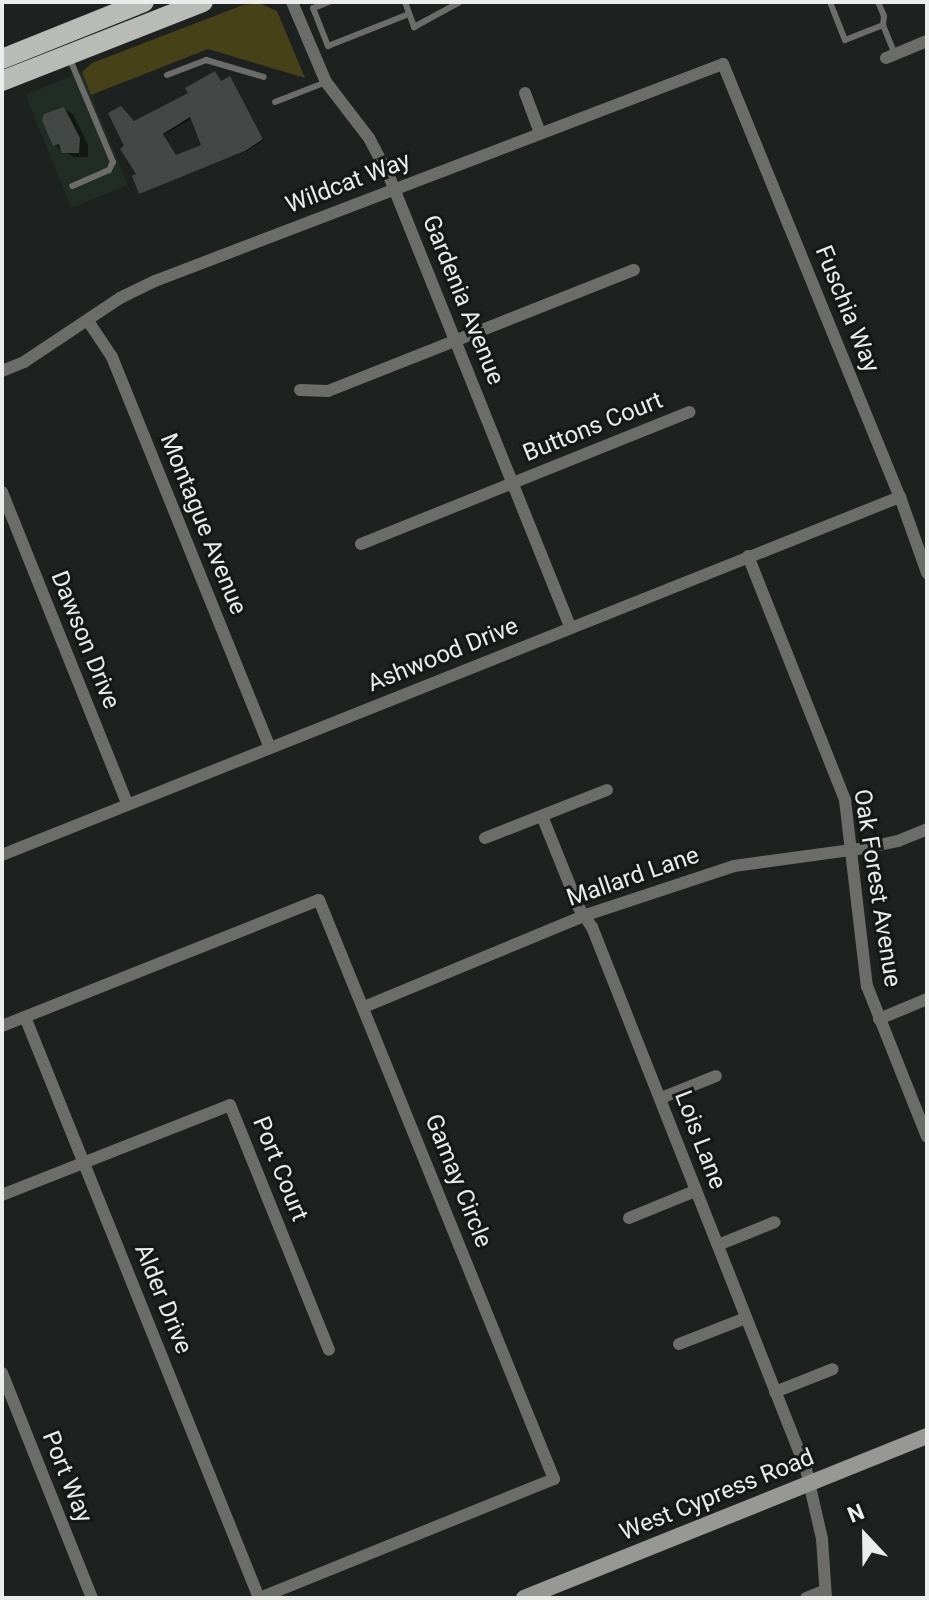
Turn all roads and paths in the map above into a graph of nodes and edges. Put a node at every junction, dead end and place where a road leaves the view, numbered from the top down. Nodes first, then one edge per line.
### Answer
1 (144, 2) edge
2 (203, 2) edge
3 (292, 2) edge
4 (329, 2) edge
5 (405, 2) edge
6 (460, 2) edge
7 (830, 2) edge
8 (878, 2) edge
9 (409, 14) junction
10 (883, 25) junction
11 (927, 41) edge
12 (67, 54) junction
13 (891, 56) joint
14 (2, 59) edge
15 (723, 64) joint
16 (167, 75) dead end
17 (264, 77) dead end
18 (2, 81) edge
19 (326, 82) junction
20 (525, 93) dead end
21 (275, 102) dead end
22 (540, 133) junction
23 (72, 186) dead end
24 (394, 189) junction
25 (634, 270) dead end
26 (88, 321) junction
27 (455, 341) junction
28 (2, 371) edge
29 (300, 390) dead end
30 (690, 412) dead end
31 (512, 484) junction
32 (2, 492) edge
33 (900, 497) junction
34 (922, 539) edge
35 (361, 544) dead end
36 (748, 556) junction
37 (927, 573) edge
38 (570, 627) junction
39 (270, 748) junction
40 (607, 790) dead end
41 (128, 805) junction
42 (542, 816) junction
43 (927, 829) edge
44 (485, 838) dead end
45 (853, 850) junction
46 (2, 855) edge
47 (586, 915) junction
48 (927, 999) edge
49 (364, 1007) junction
50 (25, 1017) junction
51 (879, 1019) junction
52 (2, 1026) edge
53 (716, 1076) dead end
54 (661, 1098) junction
55 (927, 1137) edge
56 (85, 1163) junction
57 (695, 1191) junction
58 (2, 1195) edge
59 (629, 1218) dead end
60 (775, 1222) dead end
61 (718, 1245) junction
62 (746, 1318) junction
63 (679, 1344) dead end
64 (329, 1350) dead end
65 (833, 1369) dead end
66 (2, 1373) edge
67 (775, 1392) junction
68 (927, 1436) edge
69 (810, 1483) junction
70 (824, 1595) edge
71 (92, 1598) edge
72 (260, 1598) edge
73 (524, 1598) edge
74 (806, 1598) edge

1 - 14 main road
2 - 12 main road
3 - 19 street, Gardenia Avenue
4 - 9 lane
5 - 9 lane
6 - 9 lane
7 - 10 lane
8 - 10 lane
10 - 13 lane
11 - 13 street
12 - 18 main road
12 - 23 lane
15 - 22 street, Wildcat Way
15 - 33 street, Fuschia Way
16 - 17 lane
19 - 21 lane
19 - 24 street, Gardenia Avenue
20 - 22 street
22 - 24 street, Wildcat Way
24 - 26 street, Wildcat Way
24 - 27 street, Gardenia Avenue
25 - 27 street
26 - 28 street, Wildcat Way
26 - 39 street, Montague Avenue
27 - 29 street
27 - 31 street, Gardenia Avenue
30 - 31 street, Buttons Court
31 - 35 street, Buttons Court
31 - 38 street, Gardenia Avenue
32 - 41 street, Dawson Drive
33 - 34 street, Fuschia Way
33 - 36 street, Ashwood Drive
34 - 37 street, Fuschia Way
36 - 38 street, Ashwood Drive
36 - 45 street, Oak Forest Avenue
38 - 39 street, Ashwood Drive
39 - 41 street, Ashwood Drive
40 - 42 street
41 - 46 street, Ashwood Drive
42 - 44 street
42 - 47 street, Lois Lane
43 - 45 street, Mallard Lane
45 - 47 street, Mallard Lane
45 - 51 street, Oak Forest Avenue
47 - 49 street, Mallard Lane
47 - 54 street, Lois Lane
48 - 51 street
49 - 50 street, Gamay Circle
49 - 72 street, Gamay Circle
50 - 52 street
50 - 56 street, Alder Drive
51 - 55 street, Oak Forest Avenue
53 - 54 street
54 - 57 street, Lois Lane
56 - 58 street
56 - 64 street, Port Court
56 - 72 street, Alder Drive
57 - 59 street
57 - 61 street, Lois Lane
60 - 61 street
61 - 62 street, Lois Lane
62 - 63 street
62 - 67 street, Lois Lane
65 - 67 street
66 - 71 street, Port Way
67 - 69 street, Lois Lane
68 - 69 street, West Cypress Road
69 - 70 street, Lois Lane
69 - 73 street, West Cypress Road
70 - 74 street

